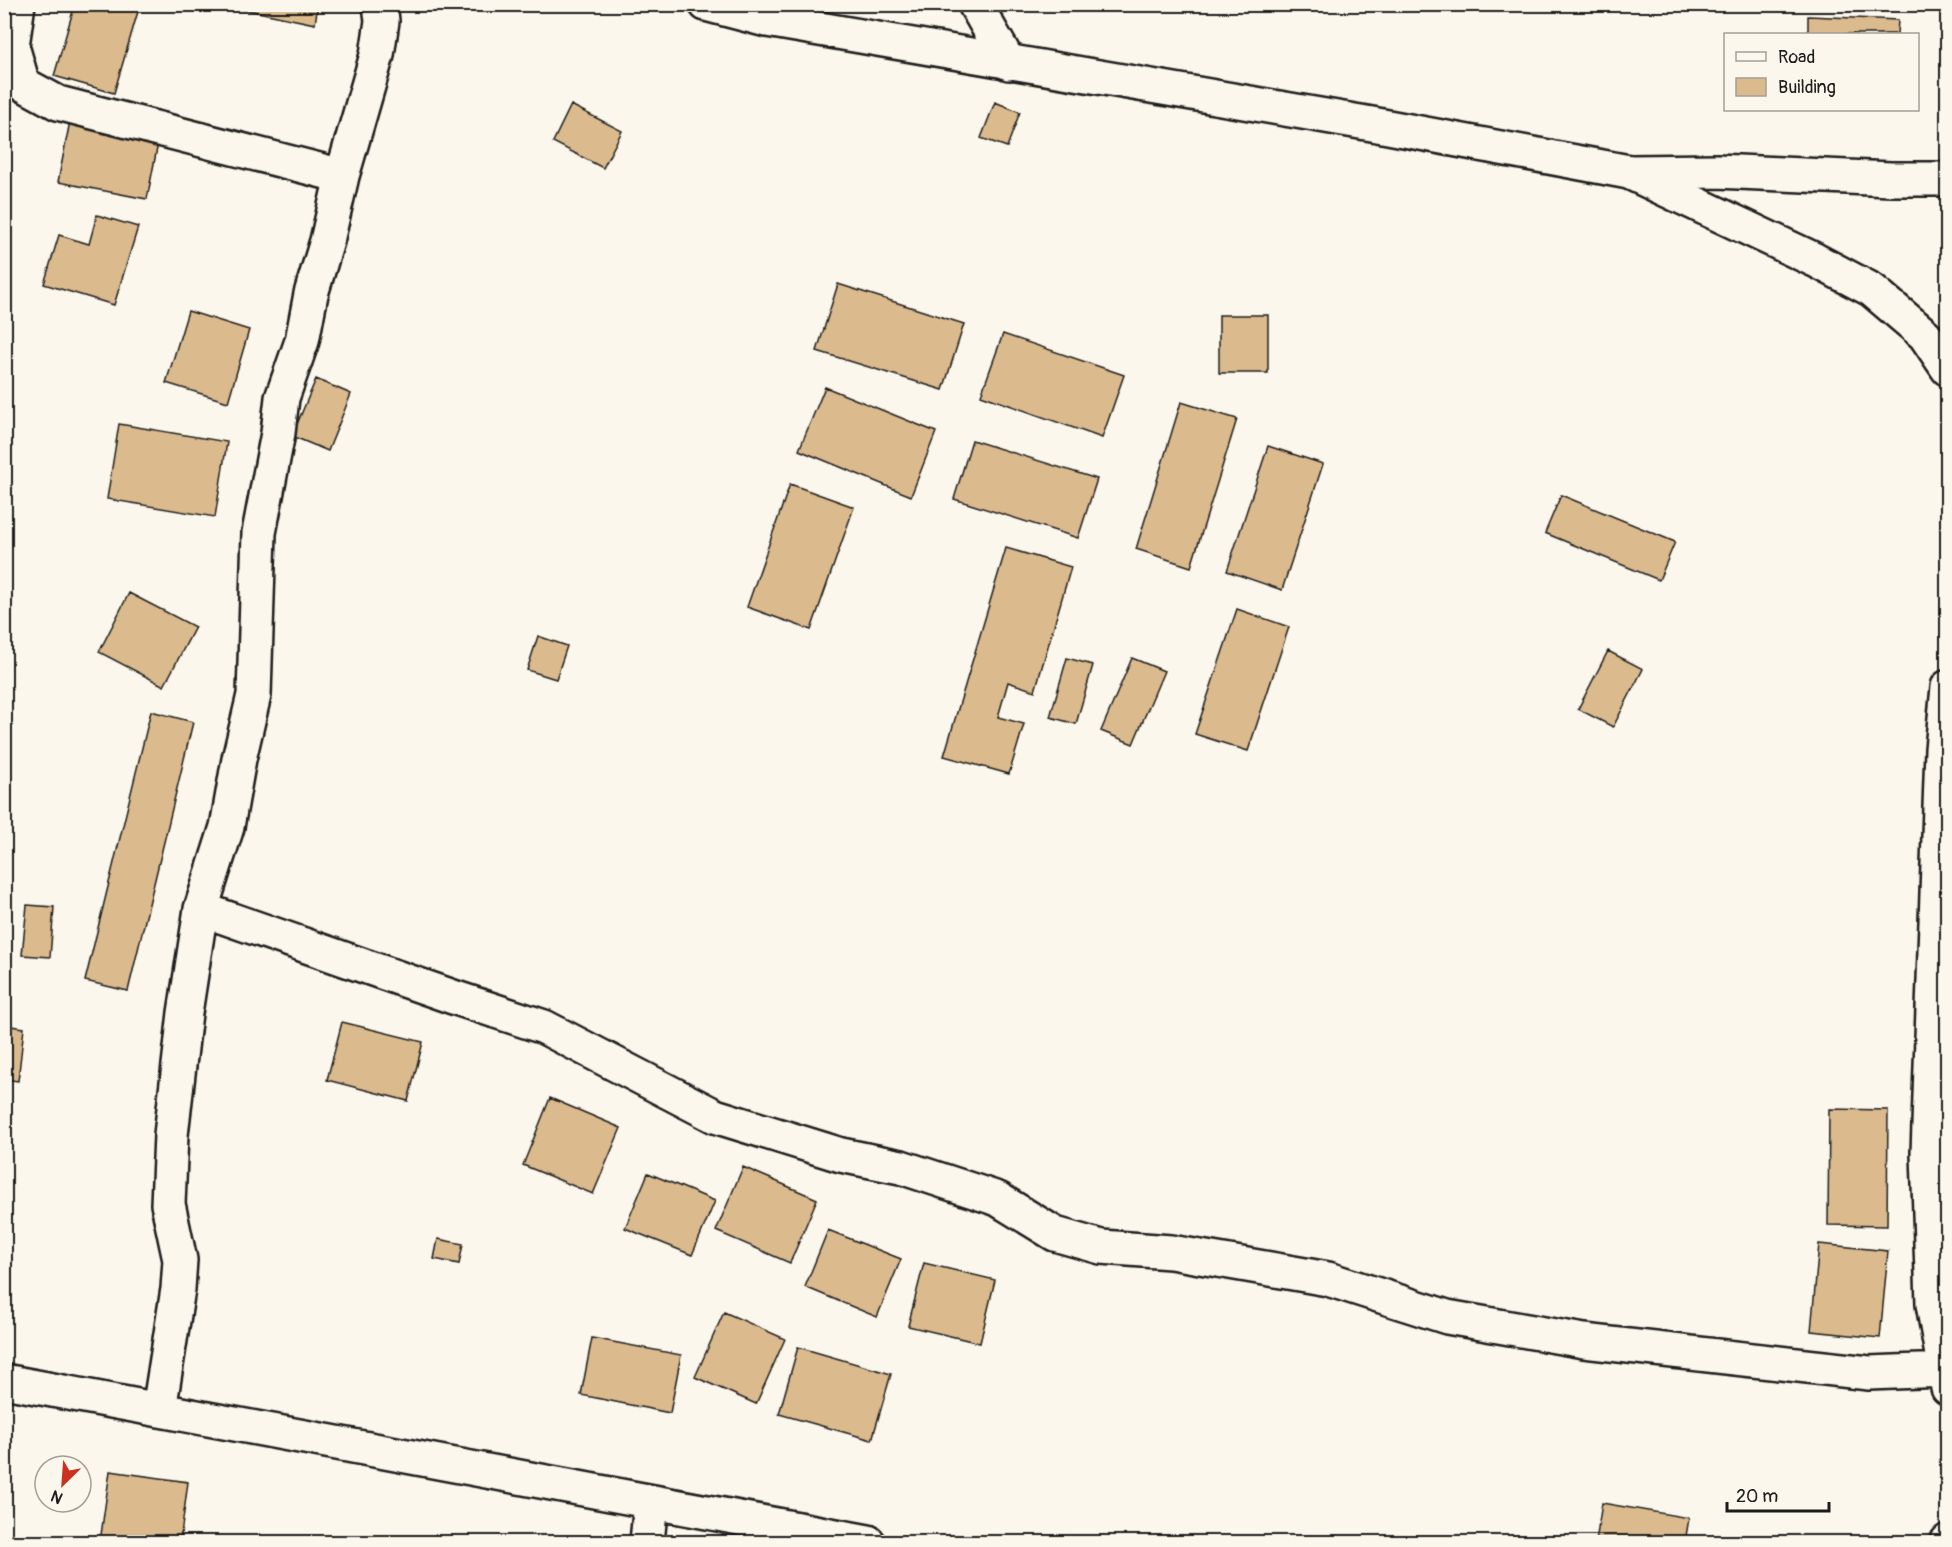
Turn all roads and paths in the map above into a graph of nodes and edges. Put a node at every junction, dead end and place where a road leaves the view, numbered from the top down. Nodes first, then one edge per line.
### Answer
1 (18, 4) edge
2 (706, 4) edge
3 (975, 4) edge
4 (388, 10) edge
5 (1009, 63) junction
6 (1629, 172) junction
7 (342, 176) junction
8 (1947, 179) edge
9 (1947, 369) edge
10 (1947, 687) edge
11 (201, 909) junction
12 (1940, 1300) edge
13 (1946, 1379) edge
14 (4, 1381) edge
15 (159, 1410) junction
16 (651, 1502) junction
17 (646, 1542) edge
18 (868, 1542) edge

1 - 7 street
2 - 5 street
3 - 5 street
4 - 7 street
5 - 6 street
6 - 8 street
6 - 9 street
7 - 11 street
10 - 12 street
11 - 13 street
11 - 15 street
12 - 13 street
14 - 15 street
15 - 16 street
16 - 17 street
16 - 18 street

